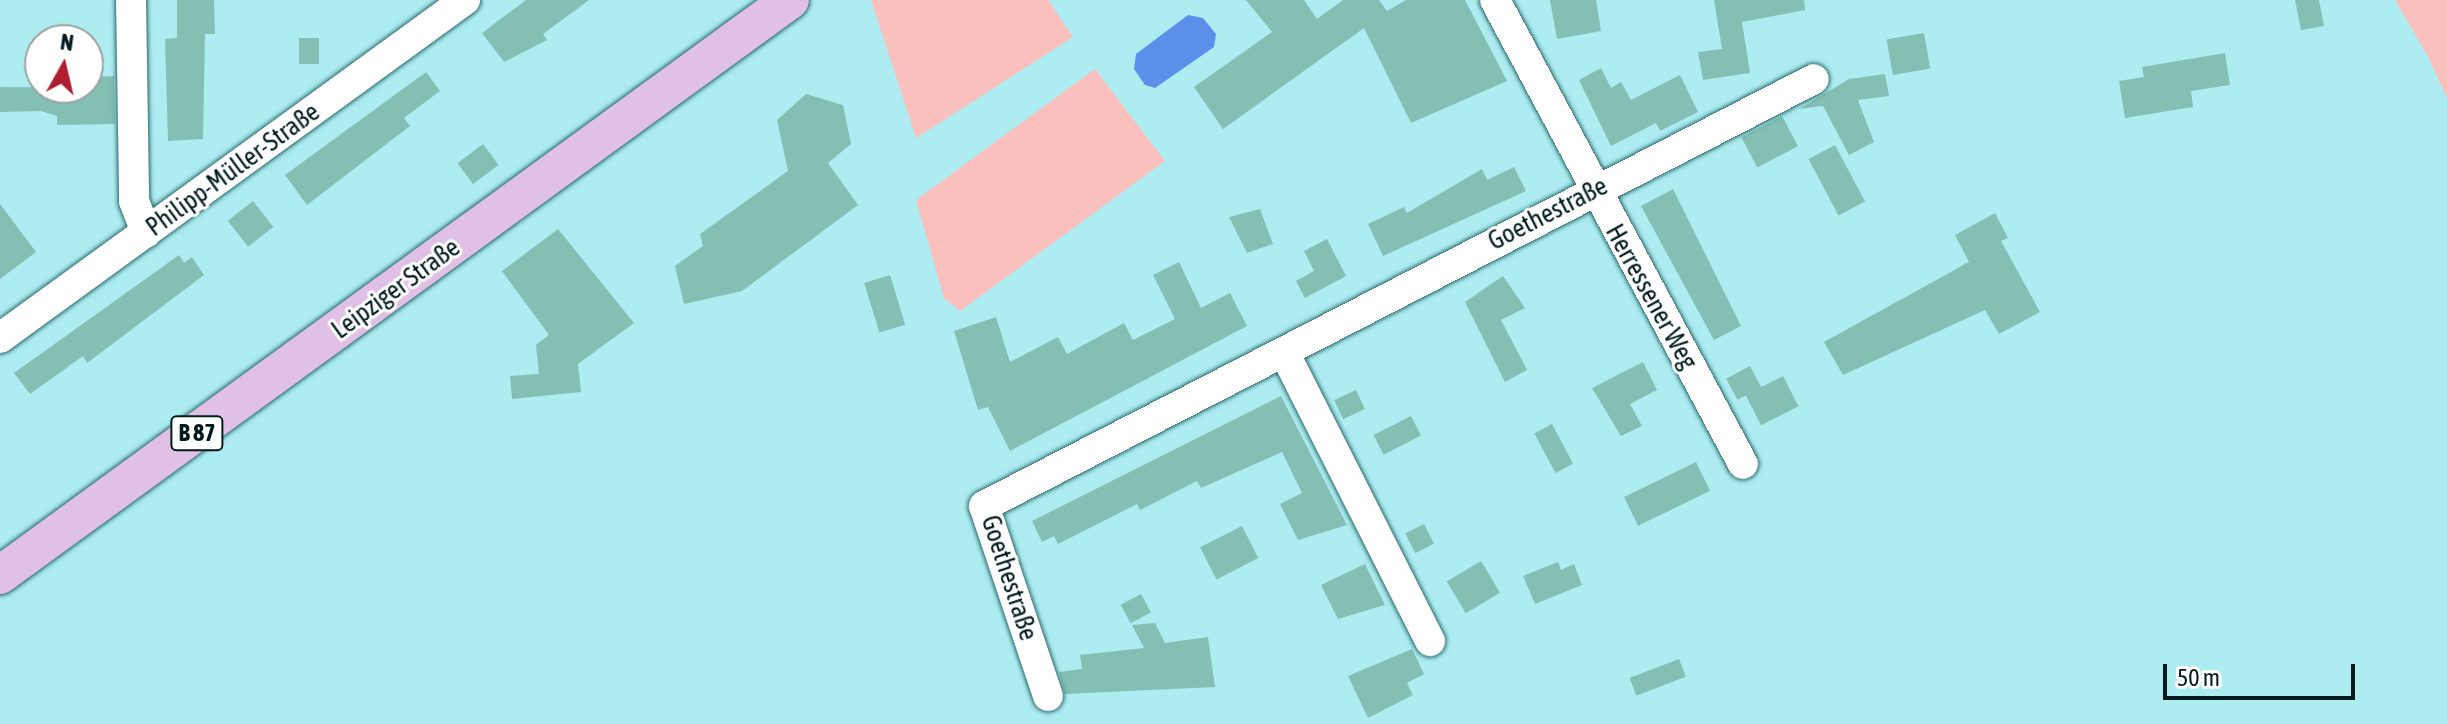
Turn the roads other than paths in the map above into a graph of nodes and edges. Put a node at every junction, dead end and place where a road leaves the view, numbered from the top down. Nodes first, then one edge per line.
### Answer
1 (131, 0) edge
2 (465, 0) edge
3 (790, 0) edge
4 (1495, 0) edge
5 (1814, 79) dead end
6 (1593, 191) junction
7 (146, 233) junction
8 (0, 338) edge
9 (1284, 352) junction
10 (1743, 464) dead end
11 (0, 575) edge
12 (1430, 641) dead end
13 (1048, 696) dead end

1 - 7 street
2 - 7 street, Philipp-Müller-Straße
3 - 11 main road, Leipziger Straße / B 87
4 - 6 street, Herressener Weg
5 - 6 street, Goethestraße
6 - 9 street, Goethestraße
6 - 10 street, Herressener Weg
7 - 8 street, Philipp-Müller-Straße
9 - 12 street
9 - 13 street, Goethestraße

